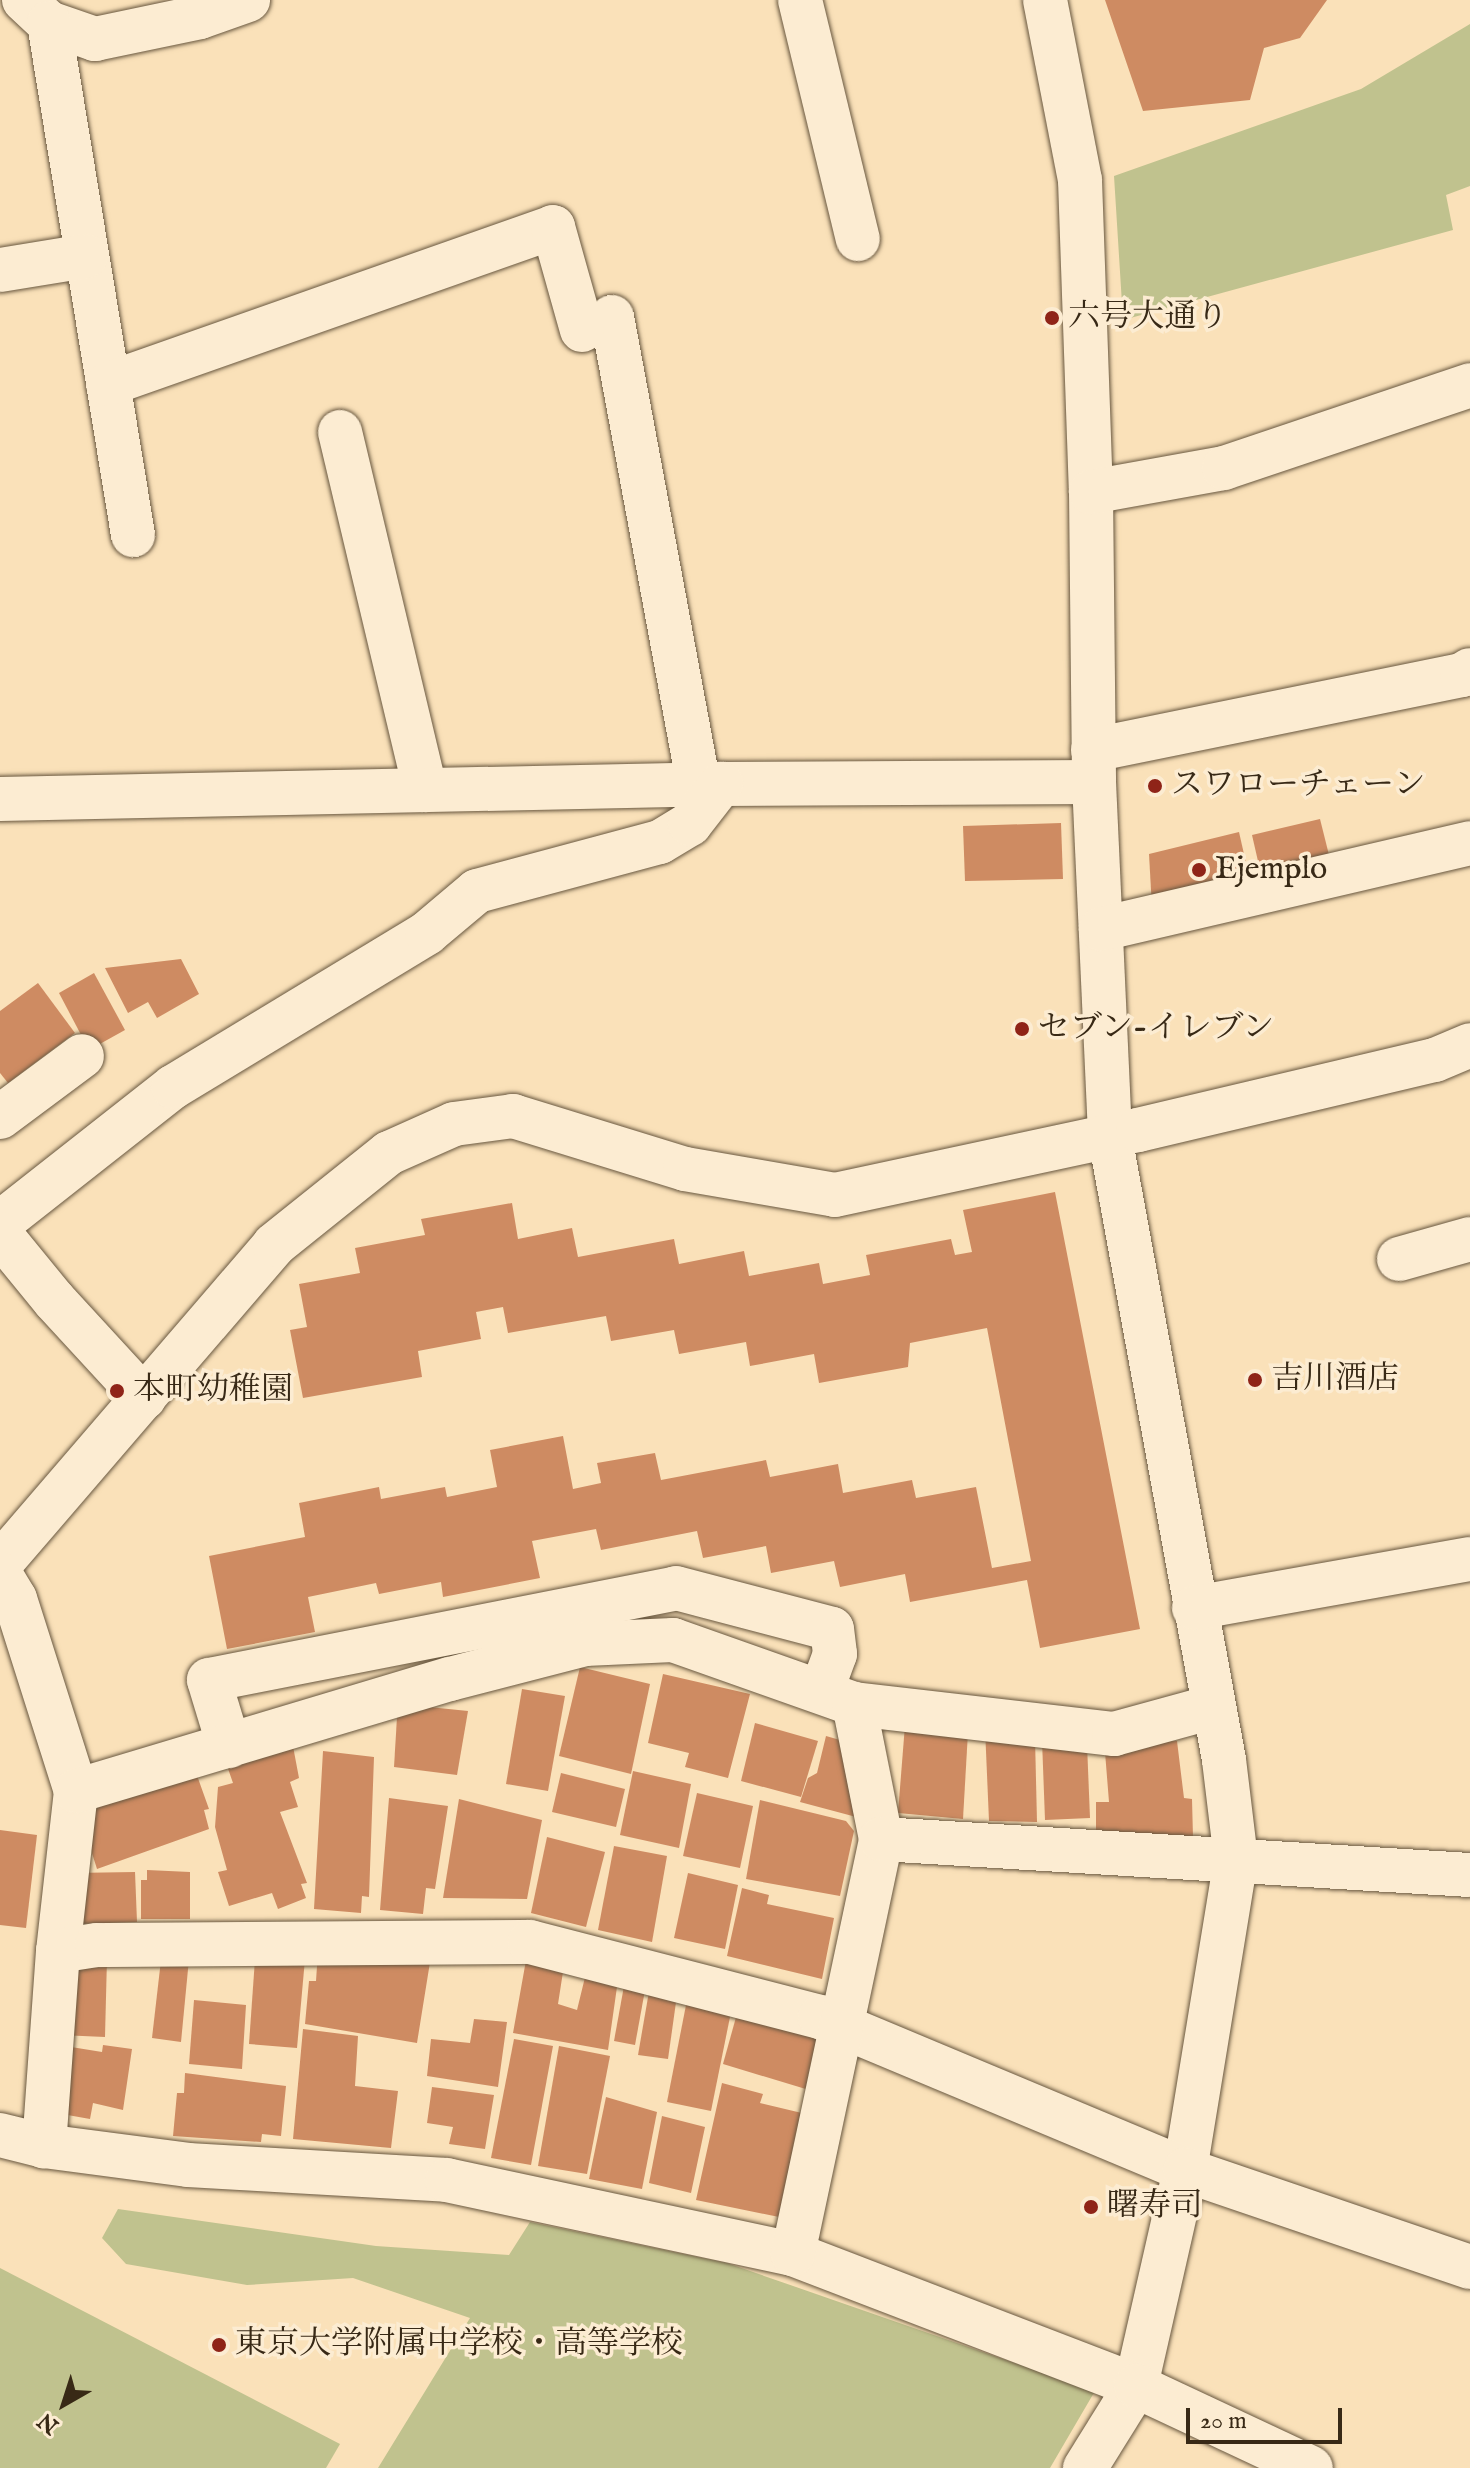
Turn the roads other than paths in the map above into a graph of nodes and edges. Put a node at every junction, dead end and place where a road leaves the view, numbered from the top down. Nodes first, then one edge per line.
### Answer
1 (248, 0) edge
2 (800, 0) edge
3 (1045, 0) edge
4 (36, 12) edge
5 (858, 239) dead end
6 (86, 256) junction
7 (0, 270) edge
8 (108, 384) junction
9 (1470, 385) edge
10 (340, 432) dead end
11 (1091, 492) junction
12 (133, 535) dead end
13 (1470, 670) edge
14 (1093, 766) junction
15 (710, 784) junction
16 (425, 790) junction
17 (0, 799) edge
18 (1470, 843) edge
19 (1101, 929) junction
20 (1470, 1045) edge
21 (82, 1056) dead end
22 (0, 1117) edge
23 (1110, 1137) junction
24 (0, 1223) edge
25 (0, 1234) edge
26 (1470, 1239) edge
27 (1399, 1259) dead end
28 (144, 1398) junction
29 (1470, 1559) edge
30 (0, 1564) edge
31 (0, 1574) edge
32 (1194, 1608) junction
33 (837, 1698) junction
34 (1213, 1707) junction
35 (229, 1746) junction
36 (76, 1791) junction
37 (881, 1839) junction
38 (1236, 1859) junction
39 (1470, 1875) edge
40 (58, 1951) junction
41 (840, 2025) junction
42 (0, 2135) edge
43 (44, 2146) junction
44 (1185, 2170) junction
45 (793, 2254) junction
46 (1470, 2267) edge
47 (1136, 2386) junction
48 (1085, 2468) edge
49 (1311, 2468) edge

1 - 4 street
2 - 5 street
3 - 11 street
4 - 6 street
6 - 7 street
6 - 8 street
8 - 12 street
8 - 15 street
9 - 11 street
10 - 16 street
11 - 14 street
13 - 14 street
14 - 15 street
14 - 19 street
15 - 16 street
15 - 24 street
16 - 17 street
18 - 19 street
19 - 23 street
20 - 23 street
21 - 22 street
23 - 28 street
23 - 32 street
25 - 28 street
26 - 27 street
28 - 30 street
29 - 32 street
31 - 36 street
32 - 34 street
33 - 34 street
33 - 35 street
33 - 35 street
33 - 37 street
34 - 38 street
35 - 36 street
36 - 40 street
37 - 38 street
37 - 41 street
38 - 39 street
38 - 44 street
40 - 41 street
40 - 43 street
41 - 44 street
41 - 45 street
42 - 43 street
43 - 45 street
44 - 46 street
44 - 47 street
45 - 47 street
47 - 48 street
47 - 49 street

